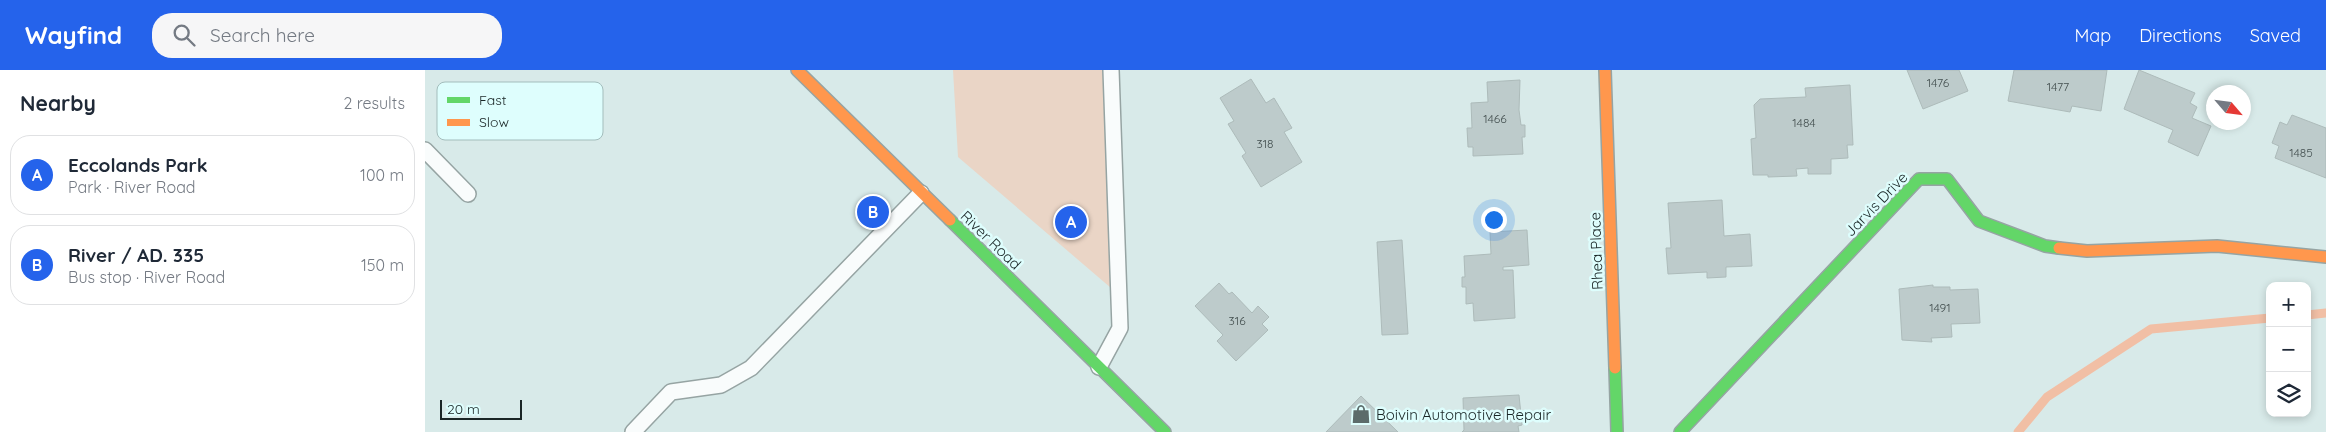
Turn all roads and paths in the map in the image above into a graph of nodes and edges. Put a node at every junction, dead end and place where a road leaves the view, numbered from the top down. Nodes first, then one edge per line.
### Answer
1 (797, 70) edge
2 (1111, 70) edge
3 (1605, 70) edge
4 (425, 150) edge
5 (921, 193) junction
6 (468, 194) dead end
7 (2326, 257) edge
8 (1099, 367) junction
9 (633, 432) edge
10 (1165, 432) edge
11 (1617, 432) edge
12 (1680, 432) edge

1 - 5 street, River Road
2 - 8 lane
3 - 11 street, Rhea Place
4 - 6 lane
5 - 8 street, River Road
5 - 9 lane
7 - 12 street, Jarvis Drive
8 - 10 street, River Road

